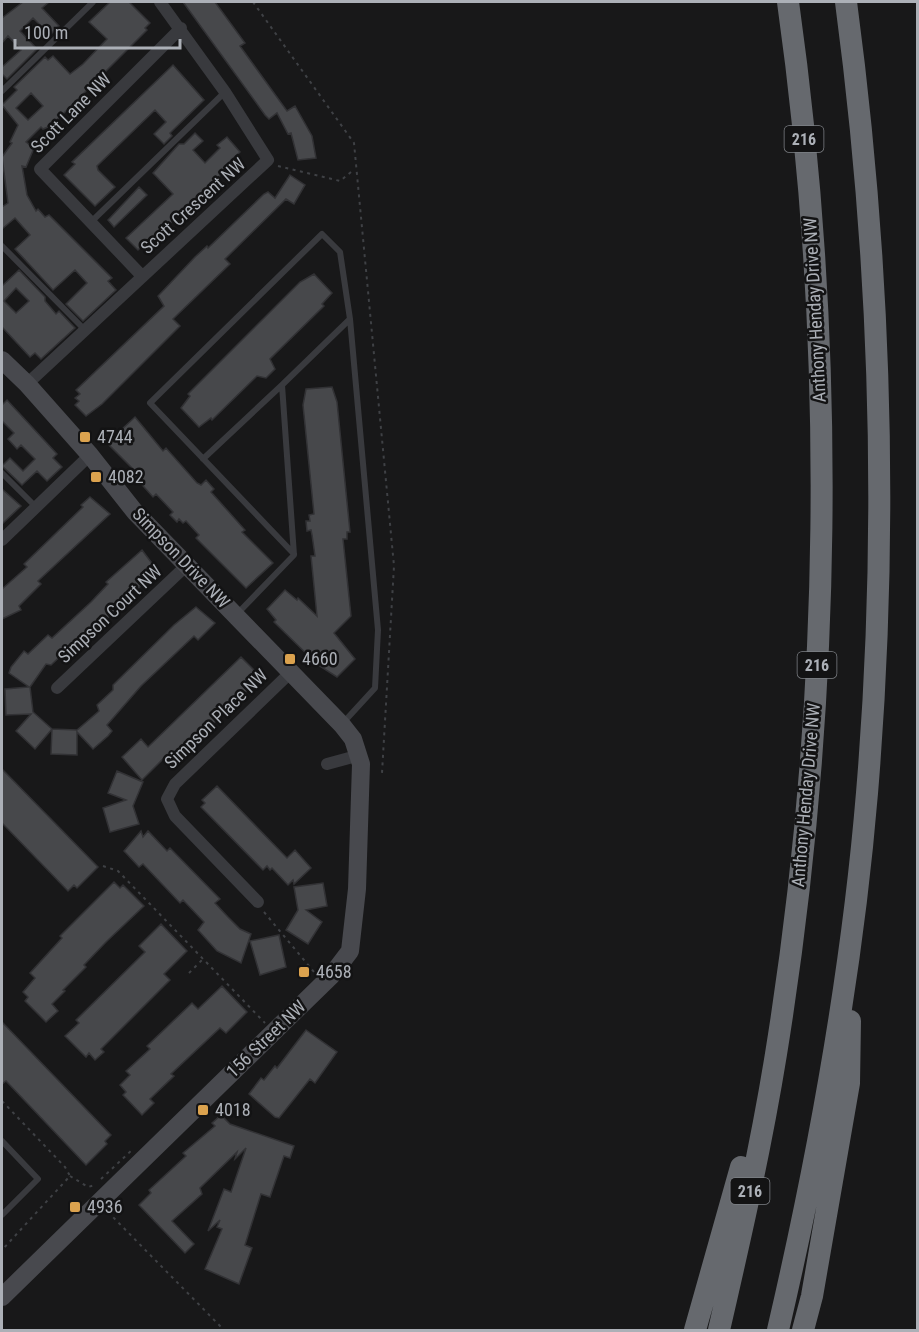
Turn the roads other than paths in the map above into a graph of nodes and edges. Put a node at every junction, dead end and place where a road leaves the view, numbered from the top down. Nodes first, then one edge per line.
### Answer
1 (93, 2) edge
2 (160, 2) edge
3 (788, 2) edge
4 (846, 2) edge
5 (861, 2) edge
6 (181, 28) junction
7 (2, 91) edge
8 (225, 92) junction
9 (867, 182) junction
10 (91, 222) junction
11 (2, 246) edge
12 (142, 276) junction
13 (350, 319) junction
14 (85, 330) junction
15 (2, 360) edge
16 (27, 384) junction
17 (282, 385) junction
18 (90, 455) junction
19 (203, 459) junction
20 (2, 473) edge
21 (36, 507) junction
22 (2, 540) edge
23 (294, 555) junction
24 (187, 565) junction
25 (236, 615) junction
26 (291, 672) junction
27 (57, 688) dead end
28 (342, 725) junction
29 (360, 755) junction
30 (327, 764) dead end
31 (258, 902) road end
32 (852, 922) junction
33 (348, 956) joint
34 (776, 1051) junction
35 (2, 1141) edge
36 (2, 1215) edge
37 (2, 1297) edge
38 (695, 1330) edge
39 (718, 1330) edge
40 (778, 1330) edge
41 (803, 1330) edge

1 - 7 lane
2 - 6 street, Scott Crescent NW
3 - 34 highway, Anthony Henday Drive NW / 216
4 - 9 highway
5 - 9 highway
6 - 8 street, Scott Crescent NW
6 - 10 street, Scott Lane NW
8 - 10 lane
8 - 12 street, Scott Crescent NW
9 - 32 highway
10 - 12 street, Scott Lane NW
11 - 14 lane
12 - 14 street, Scott Crescent NW
13 - 17 lane
13 - 19 lane
13 - 28 lane
14 - 16 street, Scott Crescent NW
15 - 16 street, Simpson Drive NW
16 - 18 street, Simpson Drive NW
17 - 19 lane
17 - 23 lane
18 - 21 street
18 - 24 street, Simpson Drive NW
19 - 23 lane
20 - 21 lane
21 - 22 street
23 - 25 lane
24 - 25 street, Simpson Drive NW
24 - 27 street, Simpson Court NW
25 - 26 street, Simpson Drive NW
26 - 28 street, Simpson Drive NW
26 - 31 street, Simpson Place NW
28 - 29 street, Simpson Drive NW
29 - 30 street
29 - 33 street, Simpson Drive NW
32 - 40 highway
32 - 41 highway
33 - 37 street, 156 Street NW
34 - 38 highway
34 - 39 highway, Anthony Henday Drive NW / 216
35 - 36 lane

